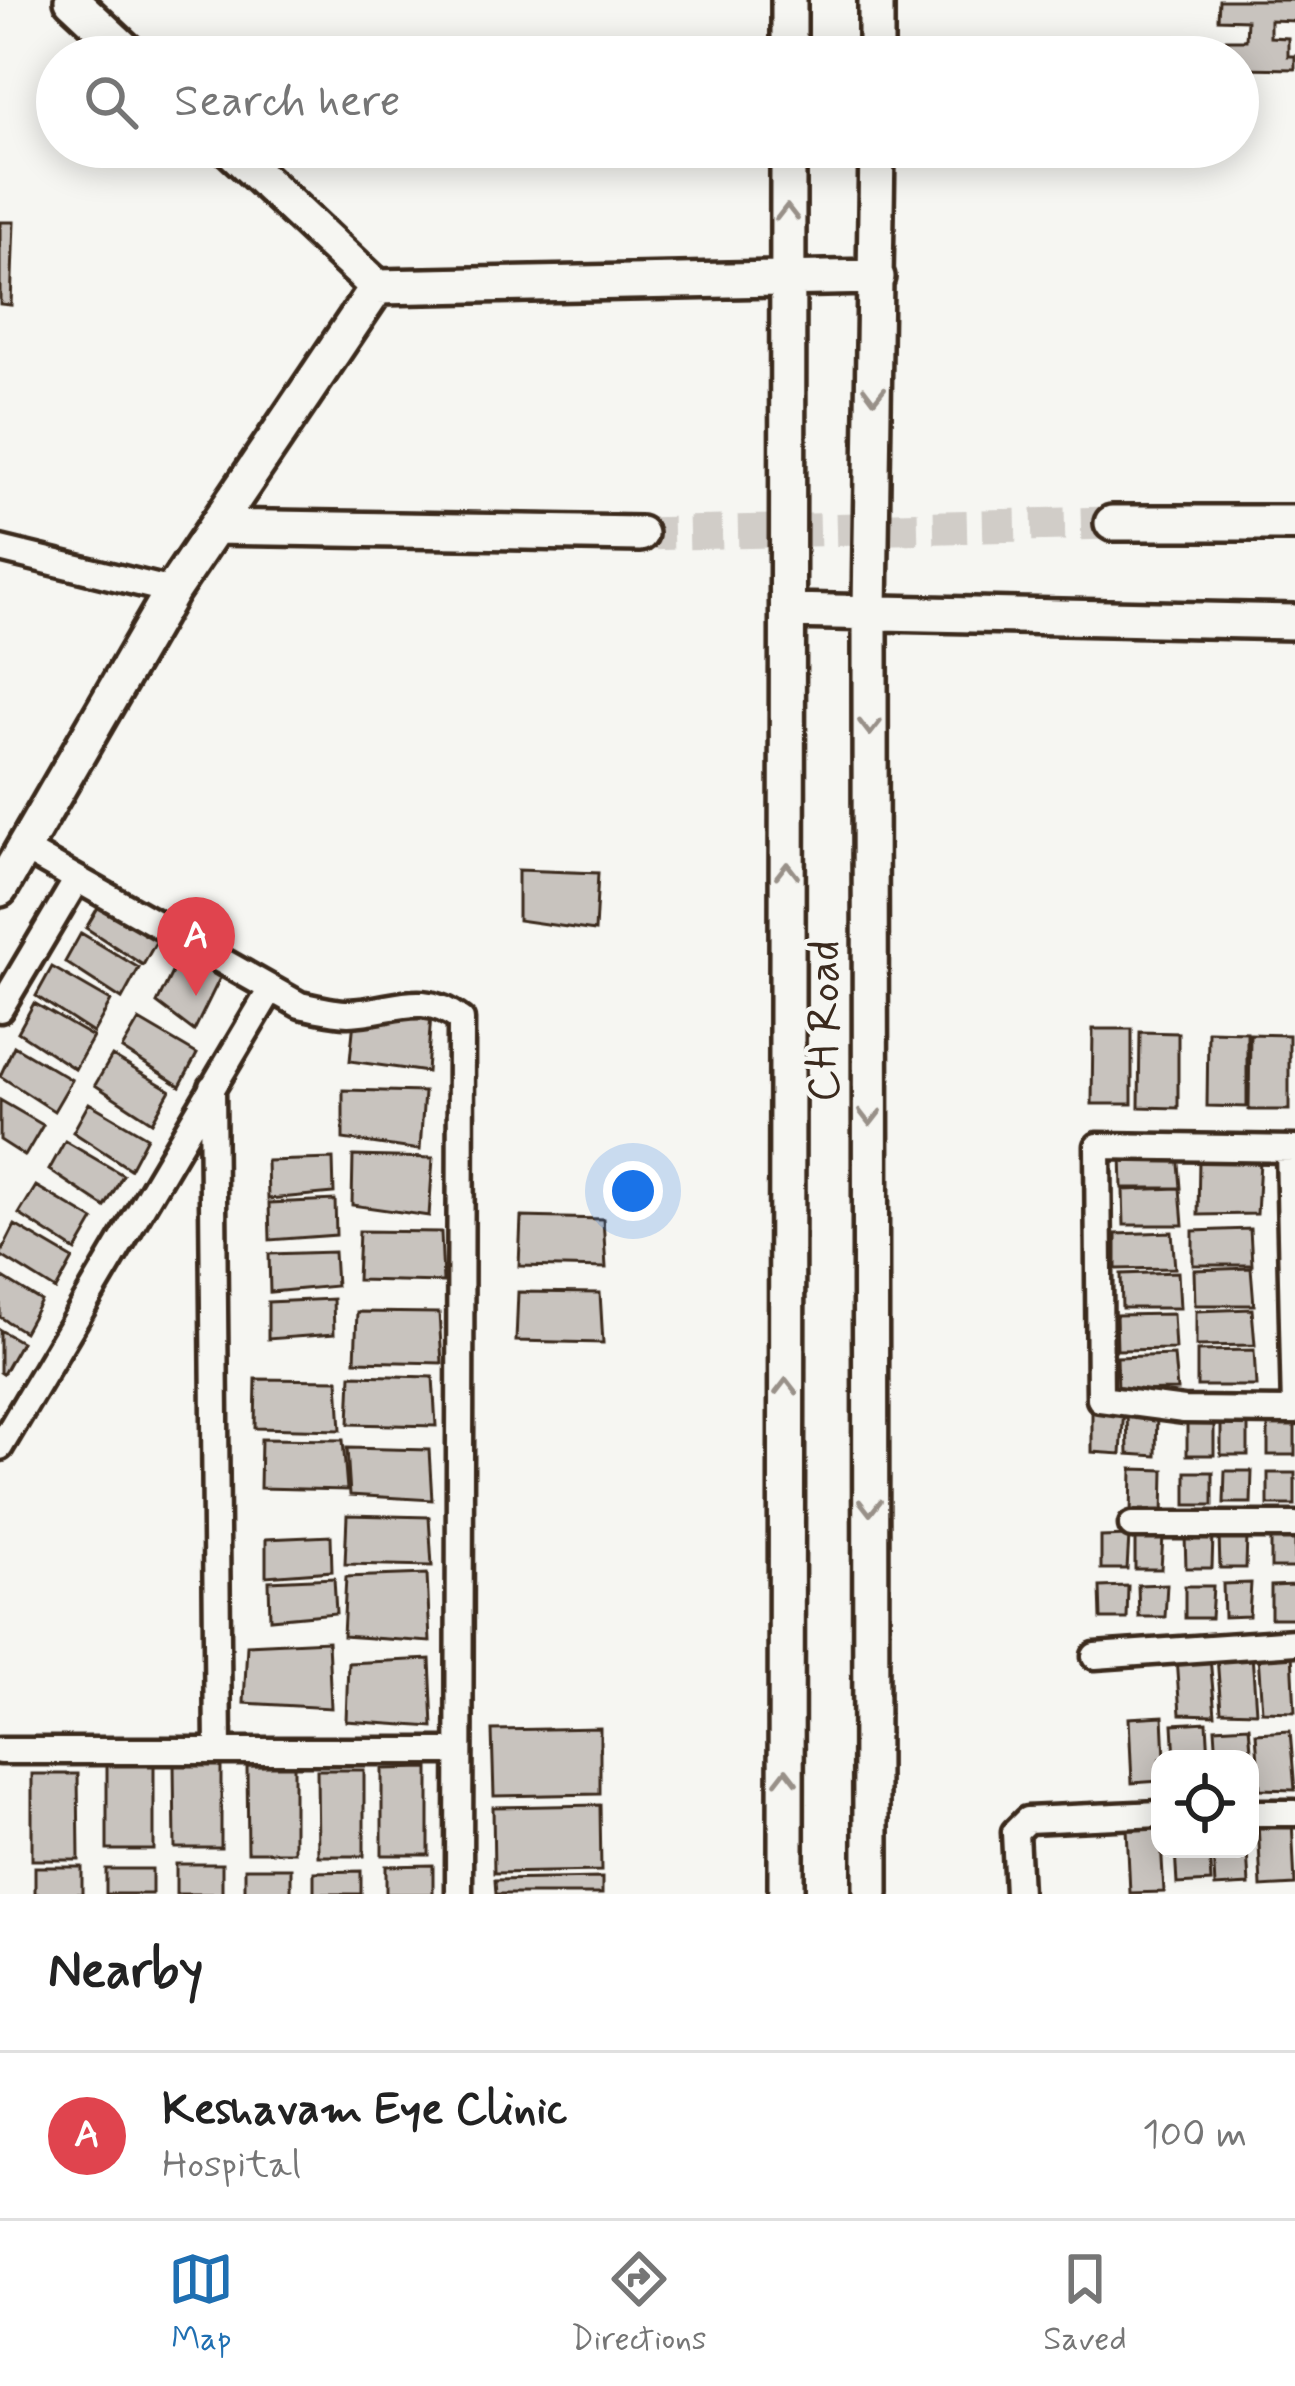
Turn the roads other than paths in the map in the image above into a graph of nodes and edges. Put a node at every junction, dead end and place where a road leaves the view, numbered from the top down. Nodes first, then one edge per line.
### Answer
1 (72, 0) edge
2 (789, 0) edge
3 (876, 0) edge
4 (111, 36) edge
5 (788, 36) edge
6 (876, 36) edge
7 (250, 168) edge
8 (788, 168) edge
9 (877, 168) edge
10 (877, 277) junction
11 (787, 279) junction
12 (376, 286) junction
13 (1112, 523) tunnel mouth
14 (1295, 523) edge
15 (214, 527) junction
16 (640, 534) tunnel mouth
17 (0, 549) edge
18 (172, 591) junction
19 (870, 610) junction
20 (788, 611) junction
21 (1295, 622) edge
22 (24, 849) junction
23 (77, 879) junction
24 (0, 889) edge
25 (272, 989) junction
26 (0, 1009) edge
27 (212, 1087) junction
28 (1292, 1149) edge
29 (1294, 1411) edge
30 (0, 1448) edge
31 (1132, 1525) dead end
32 (1295, 1525) edge
33 (1295, 1642) edge
34 (1095, 1656) dead end
35 (458, 1750) junction
36 (0, 1751) edge
37 (218, 1751) junction
38 (1259, 1813) edge
39 (1295, 1813) edge
40 (1151, 1814) edge
41 (460, 1894) edge
42 (787, 1894) edge
43 (871, 1894) edge
44 (1018, 1894) edge

1 - 4 street
2 - 5 street
3 - 6 street
7 - 12 street
11 -> 8 street, CH Road
9 - 10 street, CH Road
10 - 11 street
10 -> 19 street, CH Road
11 - 12 street
11 - 20 street, CH Road
12 - 15 street
13 - 14 street
15 - 16 street
15 - 18 street
17 - 18 street
18 - 22 street
19 - 20 street
19 - 21 street
19 -> 43 street, CH Road
42 -> 20 street, CH Road
22 - 23 street
22 - 24 street
23 - 25 street
23 - 26 street
25 - 27 street
25 - 35 street
27 - 30 street
27 - 37 street
28 - 29 street
28 - 29 street
31 - 32 street
33 - 34 street
35 - 37 street
35 - 41 street
36 - 37 street
38 - 39 street
40 - 44 street

